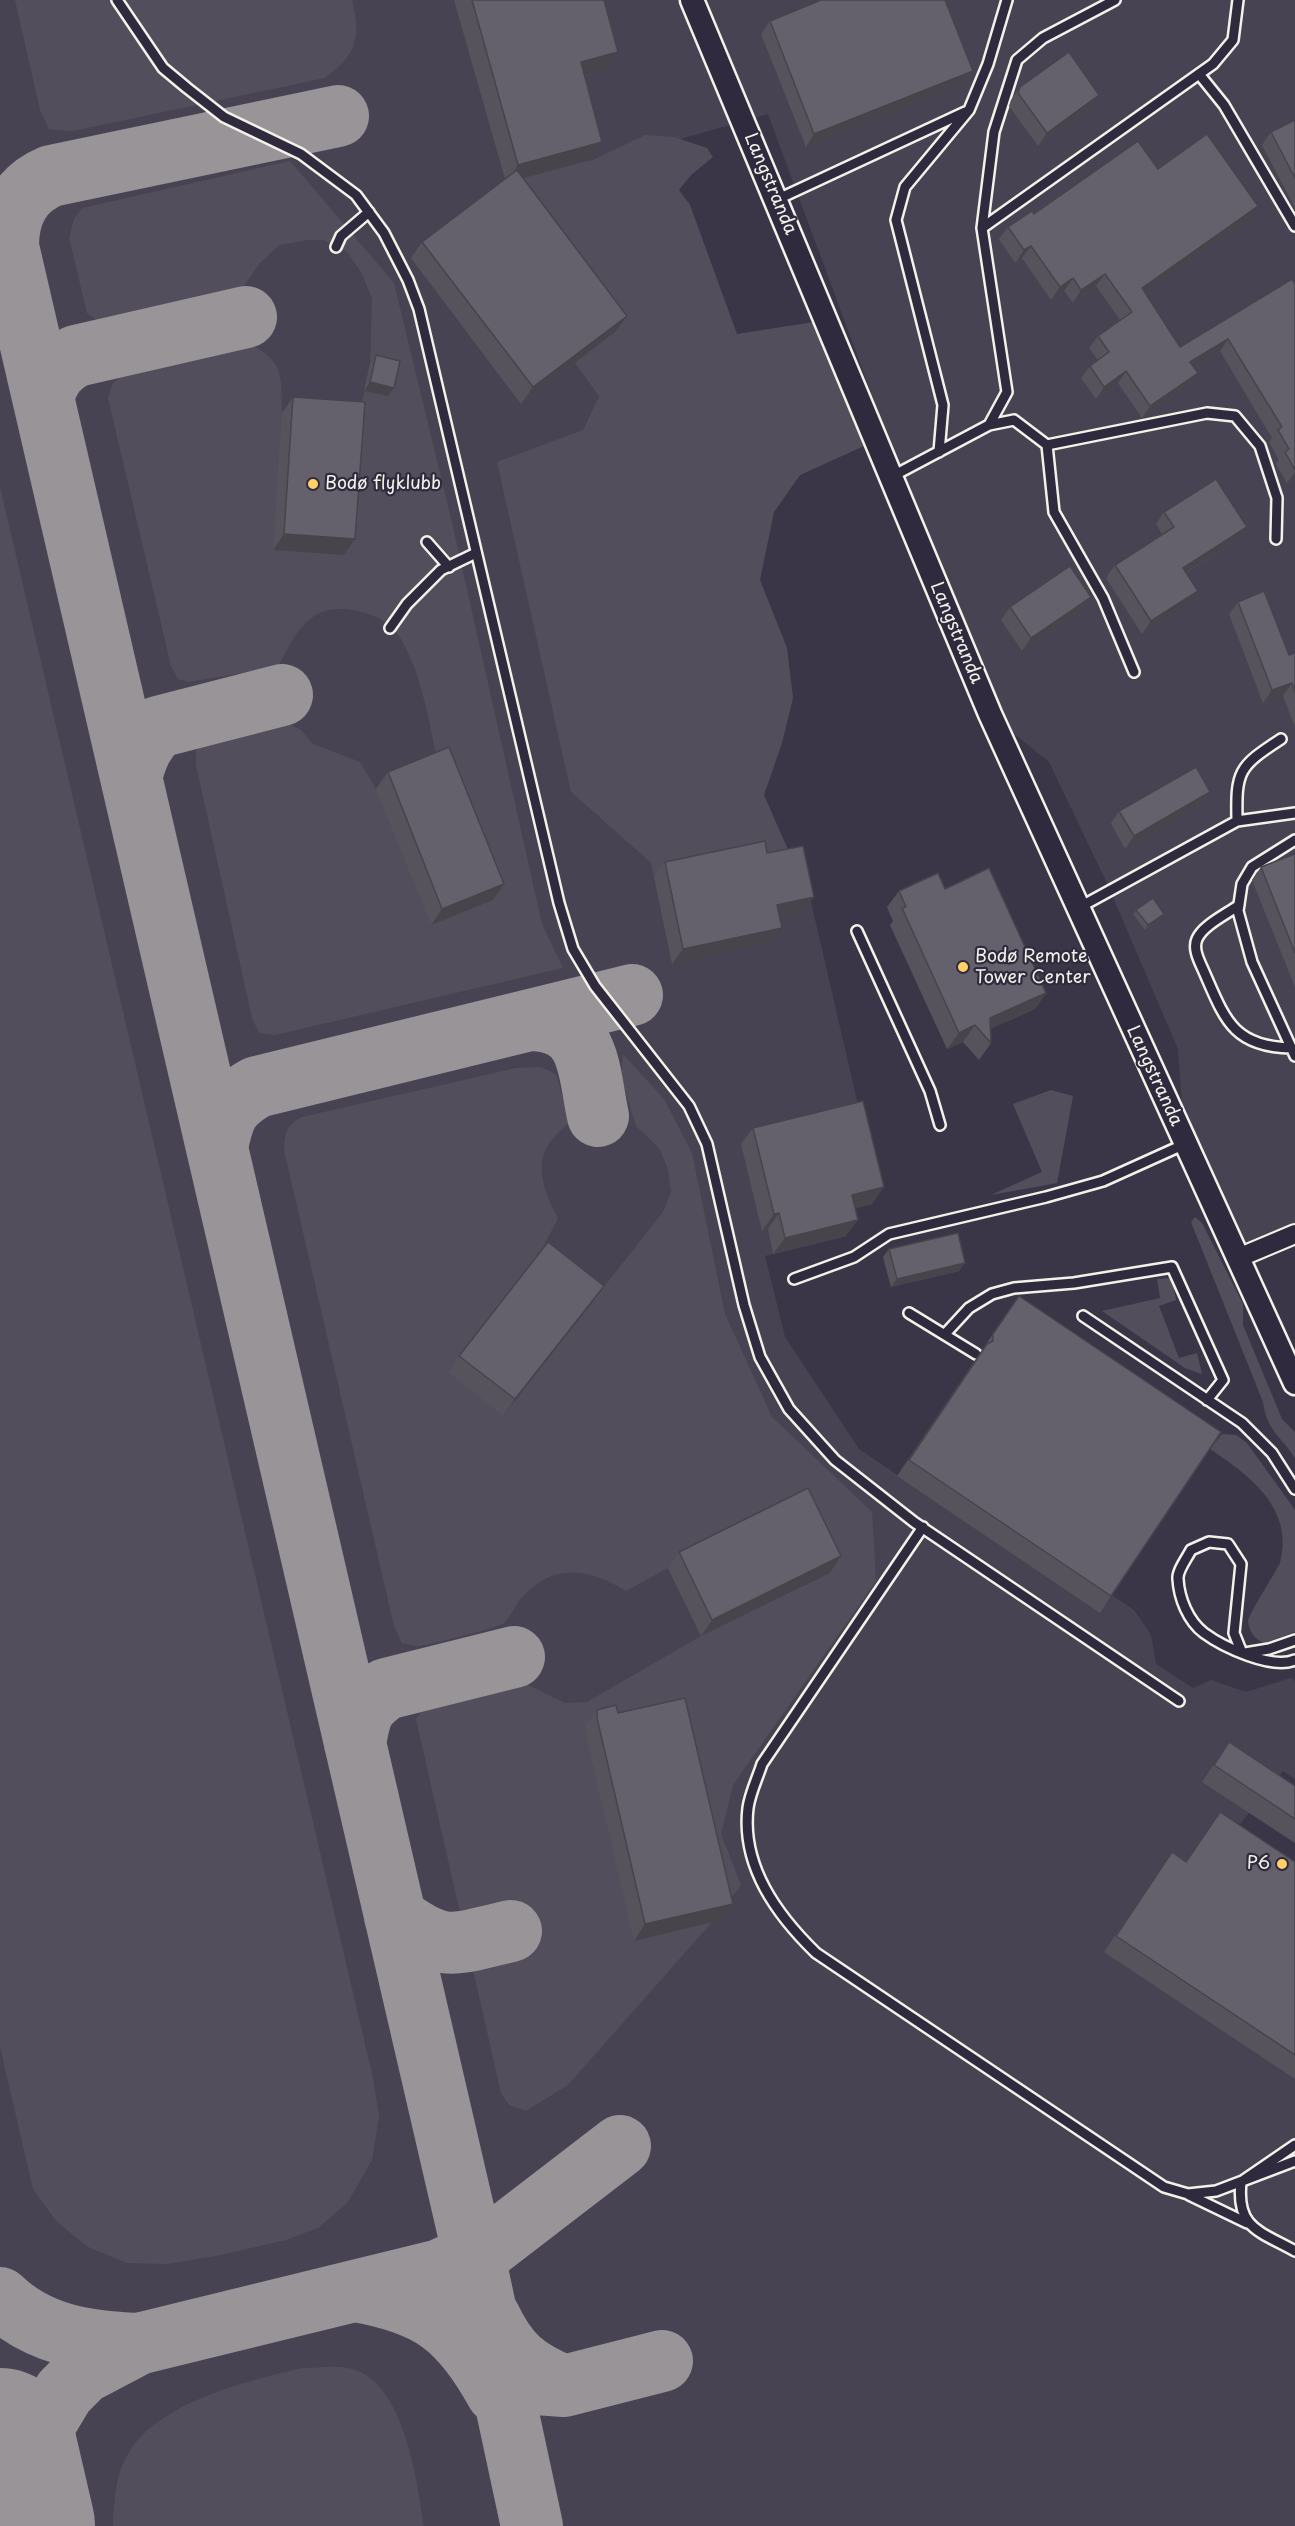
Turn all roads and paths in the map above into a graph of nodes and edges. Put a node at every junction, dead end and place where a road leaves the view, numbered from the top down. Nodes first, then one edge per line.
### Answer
1 (117, 0) edge
2 (692, 0) edge
3 (1007, 0) edge
4 (1115, 0) edge
5 (1238, 0) edge
6 (1198, 74) junction
7 (969, 110) junction
8 (776, 200) junction
9 (369, 212) junction
10 (1295, 226) edge
11 (982, 228) junction
12 (336, 247) dead end
13 (989, 425) junction
14 (1047, 445) junction
15 (939, 452) junction
16 (890, 477) junction
17 (1276, 539) dead end
18 (427, 542) dead end
19 (476, 553) junction
20 (449, 567) junction
21 (390, 628) dead end
22 (1134, 672) dead end
23 (1281, 739) dead end
24 (1295, 813) edge
25 (1237, 821) junction
26 (1295, 840) edge
27 (1239, 904) junction
28 (1077, 908) junction
29 (857, 931) dead end
30 (1293, 1052) edge
31 (940, 1125) dead end
32 (1185, 1144) junction
33 (1295, 1234) edge
34 (1238, 1258) junction
35 (794, 1279) dead end
36 (909, 1313) dead end
37 (1083, 1316) dead end
38 (945, 1334) junction
39 (976, 1354) dead end
40 (1295, 1383) edge
41 (1207, 1400) junction
42 (1295, 1489) edge
43 (923, 1527) junction
44 (1295, 1640) edge
45 (1242, 1653) junction
46 (1295, 1660) edge
47 (1179, 1701) dead end
48 (1295, 2145) edge
49 (1295, 2161) edge
50 (1241, 2182) junction
51 (1188, 2194) junction
52 (1246, 2223) junction
53 (1295, 2251) edge

1 - 9 lane
2 - 8 street, Langstranda
3 - 7 lane
4 - 11 lane
5 - 6 lane
6 - 10 lane
6 - 11 lane
7 - 8 lane
7 - 15 lane
8 - 16 street, Langstranda
9 - 12 lane
9 - 19 lane
11 - 13 lane
13 - 14 lane
13 - 15 lane
14 - 17 lane
14 - 22 lane
15 - 16 lane
16 - 28 street, Langstranda
18 - 20 lane
19 - 20 lane
19 - 43 lane
20 - 21 lane
23 - 25 lane
24 - 25 lane
25 - 28 lane
26 - 27 lane
27 - 30 lane
27 - 30 lane
28 - 32 street, Langstranda
29 - 31 lane
32 - 34 street, Langstranda
32 - 35 lane
33 - 34 street
34 - 40 street, Langstranda
36 - 38 lane
37 - 41 lane
38 - 39 lane
38 - 41 lane
41 - 42 lane
43 - 47 lane
43 - 51 lane
44 - 45 lane
45 - 45 lane
45 - 46 lane
48 - 50 lane
49 - 50 lane
50 - 51 lane
50 - 52 lane
51 - 52 lane
52 - 53 lane

